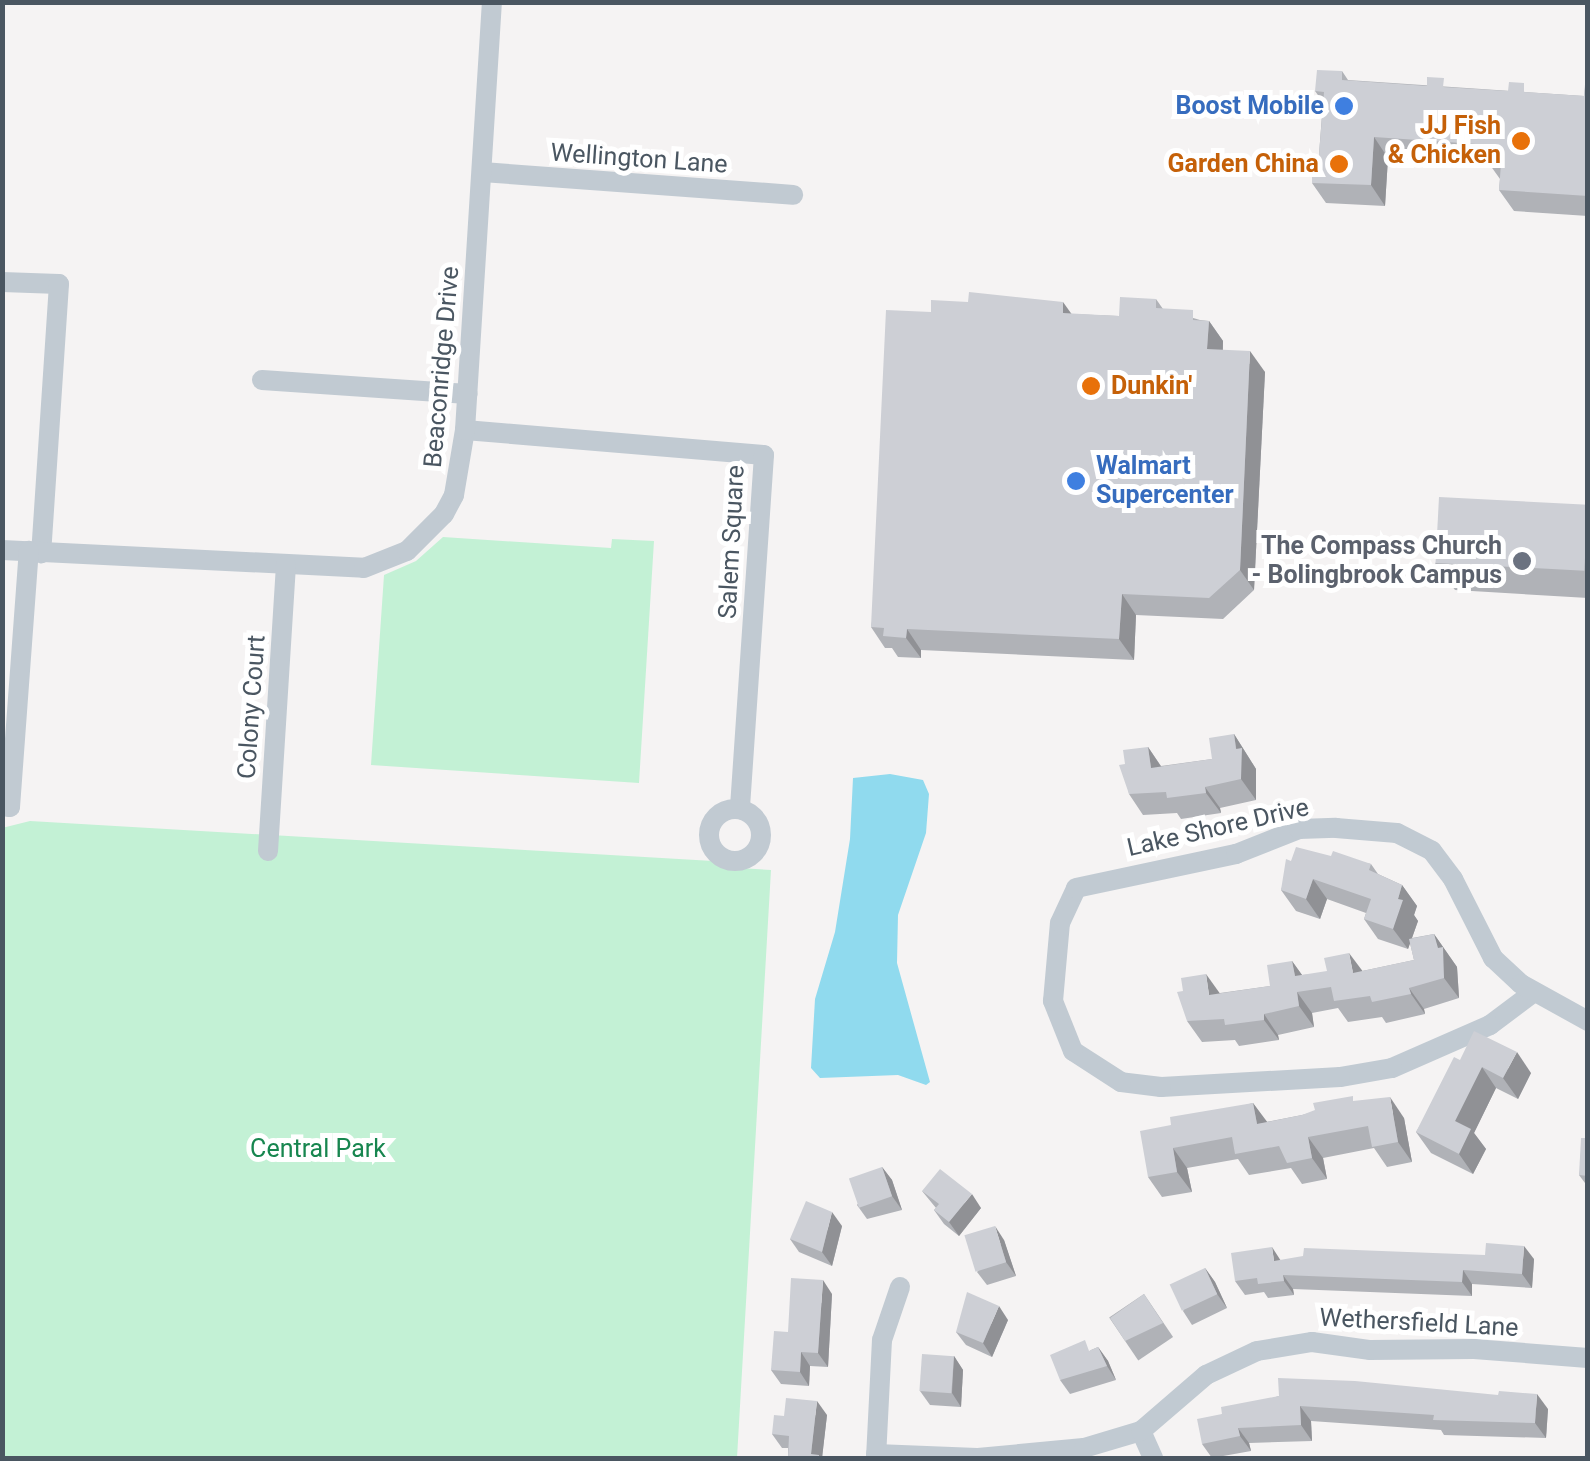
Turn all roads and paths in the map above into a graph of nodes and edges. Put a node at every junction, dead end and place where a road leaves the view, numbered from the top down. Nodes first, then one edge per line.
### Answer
1 (492, 2) edge
2 (482, 172) junction
3 (793, 195) dead end
4 (2, 282) edge
5 (262, 380) dead end
6 (468, 394) junction
7 (465, 430) junction
8 (2, 550) edge
9 (35, 552) junction
10 (286, 566) junction
11 (2, 806) edge
12 (740, 809) dead end
13 (268, 851) dead end
14 (1534, 992) junction
15 (1588, 1021) edge
16 (900, 1287) dead end
17 (1588, 1358) edge
18 (1141, 1431) junction
19 (876, 1456) edge
20 (978, 1458) edge
21 (1153, 1458) edge

1 - 2 street, Beaconridge Drive
2 - 3 street, Wellington Lane
2 - 6 street, Beaconridge Drive
4 - 9 street
5 - 6 street
6 - 7 street, Beaconridge Drive
7 - 10 street, Beaconridge Drive
7 - 12 street, Salem Square
8 - 9 street, Beaconridge Drive
9 - 10 street, Beaconridge Drive
9 - 11 street
10 - 13 street, Colony Court
14 - 14 street, Lake Shore Drive
14 - 15 street, Lake Shore Drive
16 - 19 street
17 - 18 street, Wethersfield Lane
18 - 20 street, Wethersfield Lane
18 - 21 street
19 - 20 street, Wethersfield Lane

